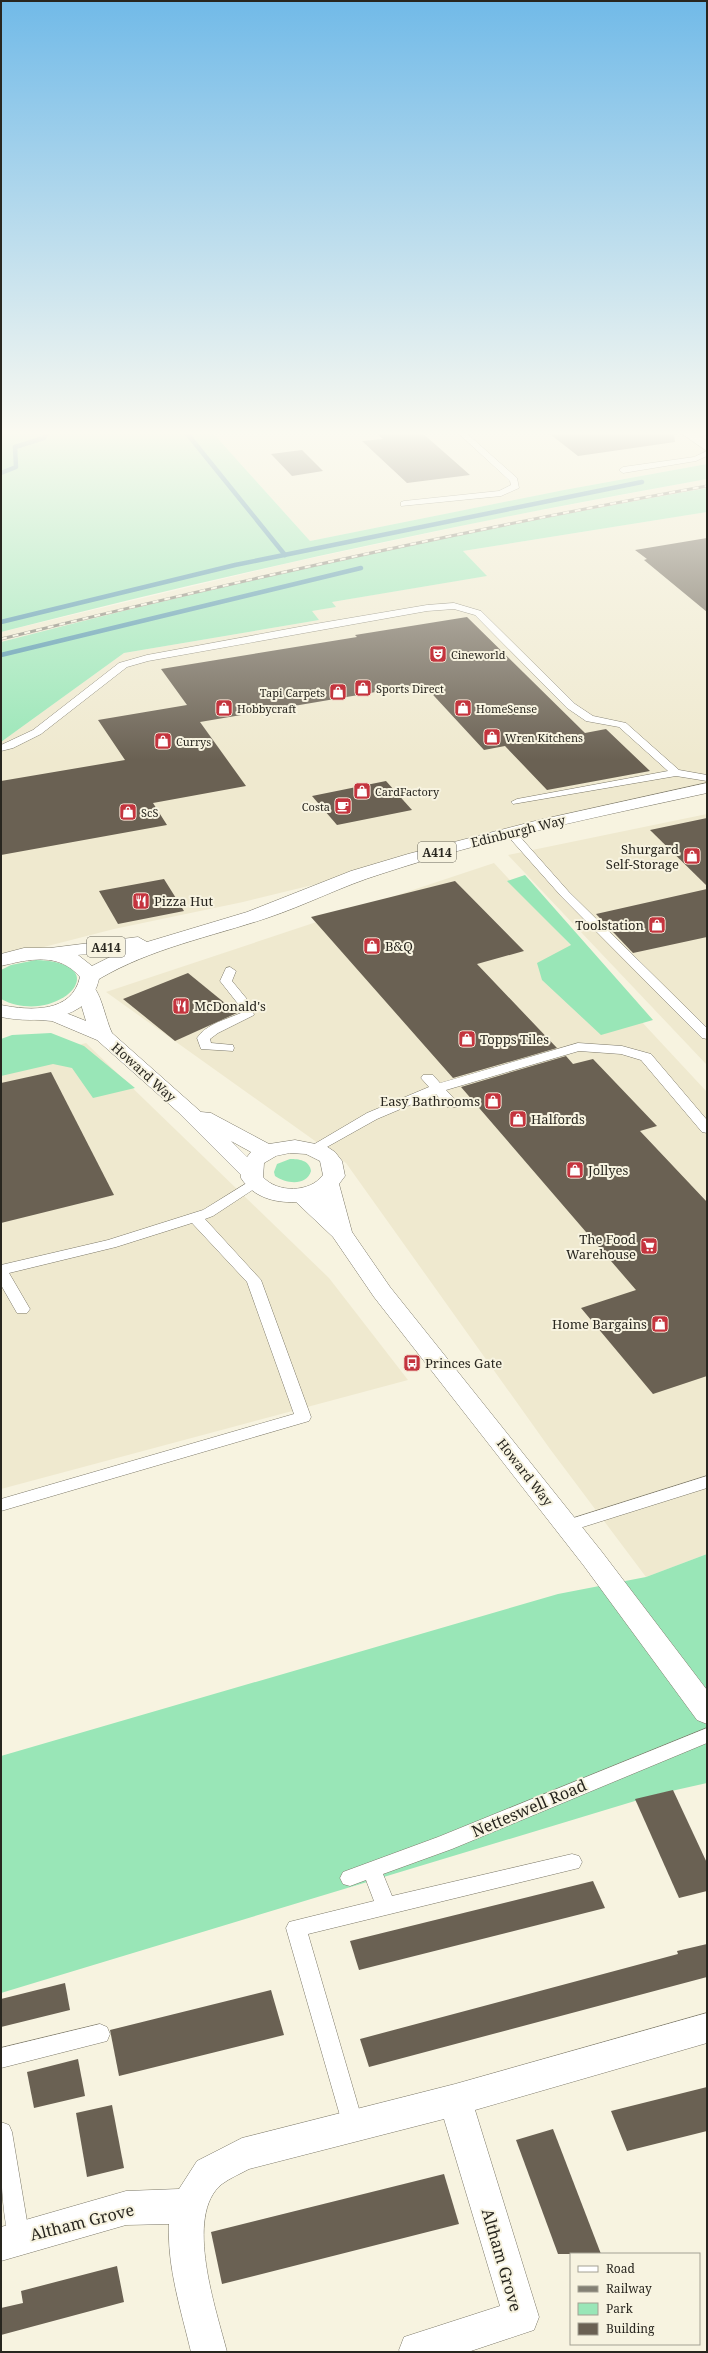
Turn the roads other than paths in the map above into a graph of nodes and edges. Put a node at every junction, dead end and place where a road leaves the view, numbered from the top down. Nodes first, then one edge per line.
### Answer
1 (1, 748) edge
2 (676, 772) junction
3 (707, 778) edge
4 (707, 788) edge
5 (517, 802) dead end
6 (510, 832) junction
7 (172, 939) junction
8 (40, 953) junction
9 (5, 957) edge
10 (230, 971) dead end
11 (89, 983) junction
12 (1, 1011) edge
13 (29, 1015) junction
14 (1, 1020) edge
15 (104, 1036) junction
16 (707, 1036) edge
17 (228, 1048) dead end
18 (428, 1078) dead end
19 (439, 1088) junction
20 (452, 1104) dead end
21 (185, 1108) junction
22 (707, 1129) edge
23 (313, 1149) junction
24 (267, 1152) junction
25 (253, 1178) junction
26 (328, 1184) junction
27 (302, 1195) junction
28 (195, 1217) junction
29 (341, 1232) junction
30 (1, 1271) edge
31 (22, 1309) dead end
32 (707, 1482) edge
33 (1, 1505) edge
34 (567, 1526) junction
35 (707, 1712) edge
36 (707, 1735) edge
37 (572, 1862) dead end
38 (372, 1870) junction
39 (350, 1878) dead end
40 (386, 1906) junction
41 (707, 2028) edge
42 (100, 2034) dead end
43 (1, 2058) edge
44 (455, 2100) junction
45 (353, 2126) junction
46 (1, 2132) edge
47 (188, 2206) junction
48 (10, 2241) edge
49 (417, 2350) dead end
50 (209, 2352) edge

1 - 2 lane
2 - 3 lane
2 - 5 lane
4 - 6 main road, Edinburgh Way / A414
6 - 7 main road, Edinburgh Way / A414
6 - 16 lane
7 - 8 main road, Edinburgh Way / A414
7 - 11 main road, Edinburgh Way / A414
8 - 9 main road
8 - 11 main road
10 - 17 lane
11 - 13 main road, Edinburgh Way
11 - 15 main road
12 - 13 main road
13 - 14 main road
13 - 15 main road
15 - 21 main road, Howard Way
18 - 19 lane
19 - 20 lane
19 - 22 lane
19 - 23 lane
21 - 24 main road, Howard Way
21 - 25 main road, Howard Way
23 - 24 main road
23 - 26 main road
24 - 25 main road
25 - 27 main road
25 - 28 lane
26 - 27 main road
26 - 29 main road, Howard Way
27 - 29 main road, Howard Way
28 - 30 lane
28 - 33 lane
29 - 34 main road, Howard Way
30 - 31 lane
32 - 34 lane
34 - 35 main road, Howard Way
36 - 38 lane, Netteswell Road
37 - 40 lane
38 - 39 lane, Netteswell Road
38 - 40 lane
40 - 45 lane
41 - 44 main road
42 - 43 lane
44 - 45 main road
44 - 49 main road, Altham Grove
45 - 47 main road
46 - 48 lane
47 - 48 main road, Altham Grove
47 - 50 main road

